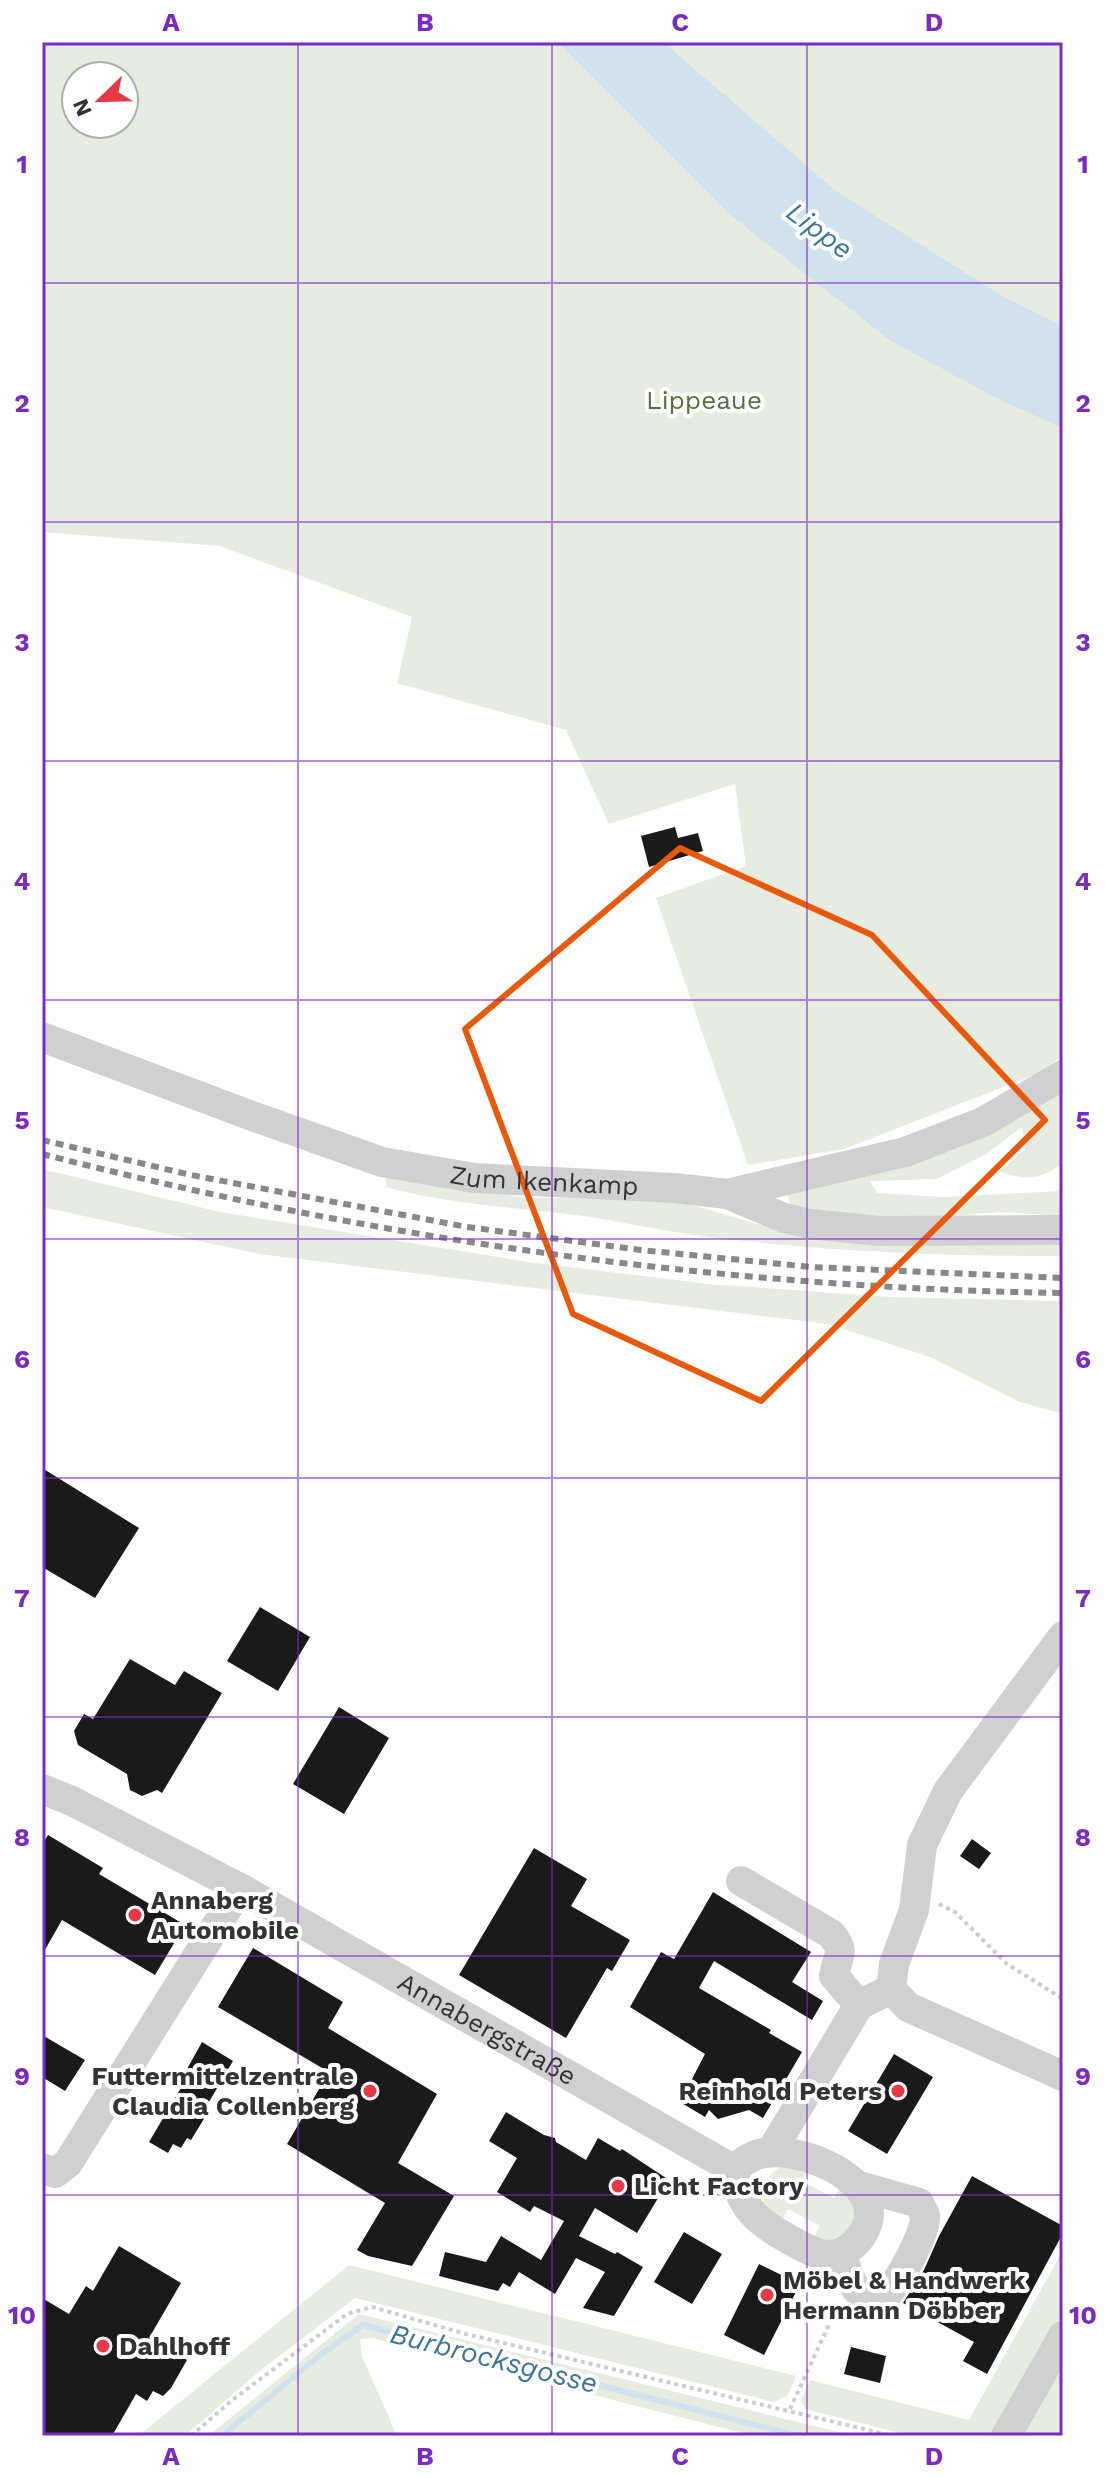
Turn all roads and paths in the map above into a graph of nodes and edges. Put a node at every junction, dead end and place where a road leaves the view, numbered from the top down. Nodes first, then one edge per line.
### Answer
1 (42, 1037) edge
2 (1063, 1075) edge
3 (727, 1194) junction
4 (1063, 1230) edge
5 (1063, 1636) edge
6 (42, 1789) edge
7 (741, 1881) dead end
8 (240, 1888) junction
9 (938, 1904) dead end
10 (891, 1989) junction
11 (1063, 1999) edge
12 (859, 2005) junction
13 (1063, 2076) edge
14 (771, 2152) junction
15 (55, 2166) edge
16 (733, 2169) junction
17 (859, 2186) junction
18 (841, 2253) junction
19 (840, 2301) dead end
20 (1063, 2336) edge
21 (790, 2410) junction
22 (191, 2436) edge
23 (893, 2436) edge
24 (1006, 2436) edge

1 - 3 street, Zum Ikenkamp
2 - 3 street
3 - 4 street, Zum Ikenkamp
5 - 10 street
6 - 8 street, Annabergstraße
7 - 12 street
8 - 15 street
8 - 16 street, Annabergstraße
9 - 11 path
10 - 12 street
10 - 13 street
12 - 14 street
14 - 16 street
14 - 17 street
16 - 18 street
17 - 18 street
17 - 18 street
19 - 21 path
20 - 24 street
21 - 22 path
21 - 23 path

